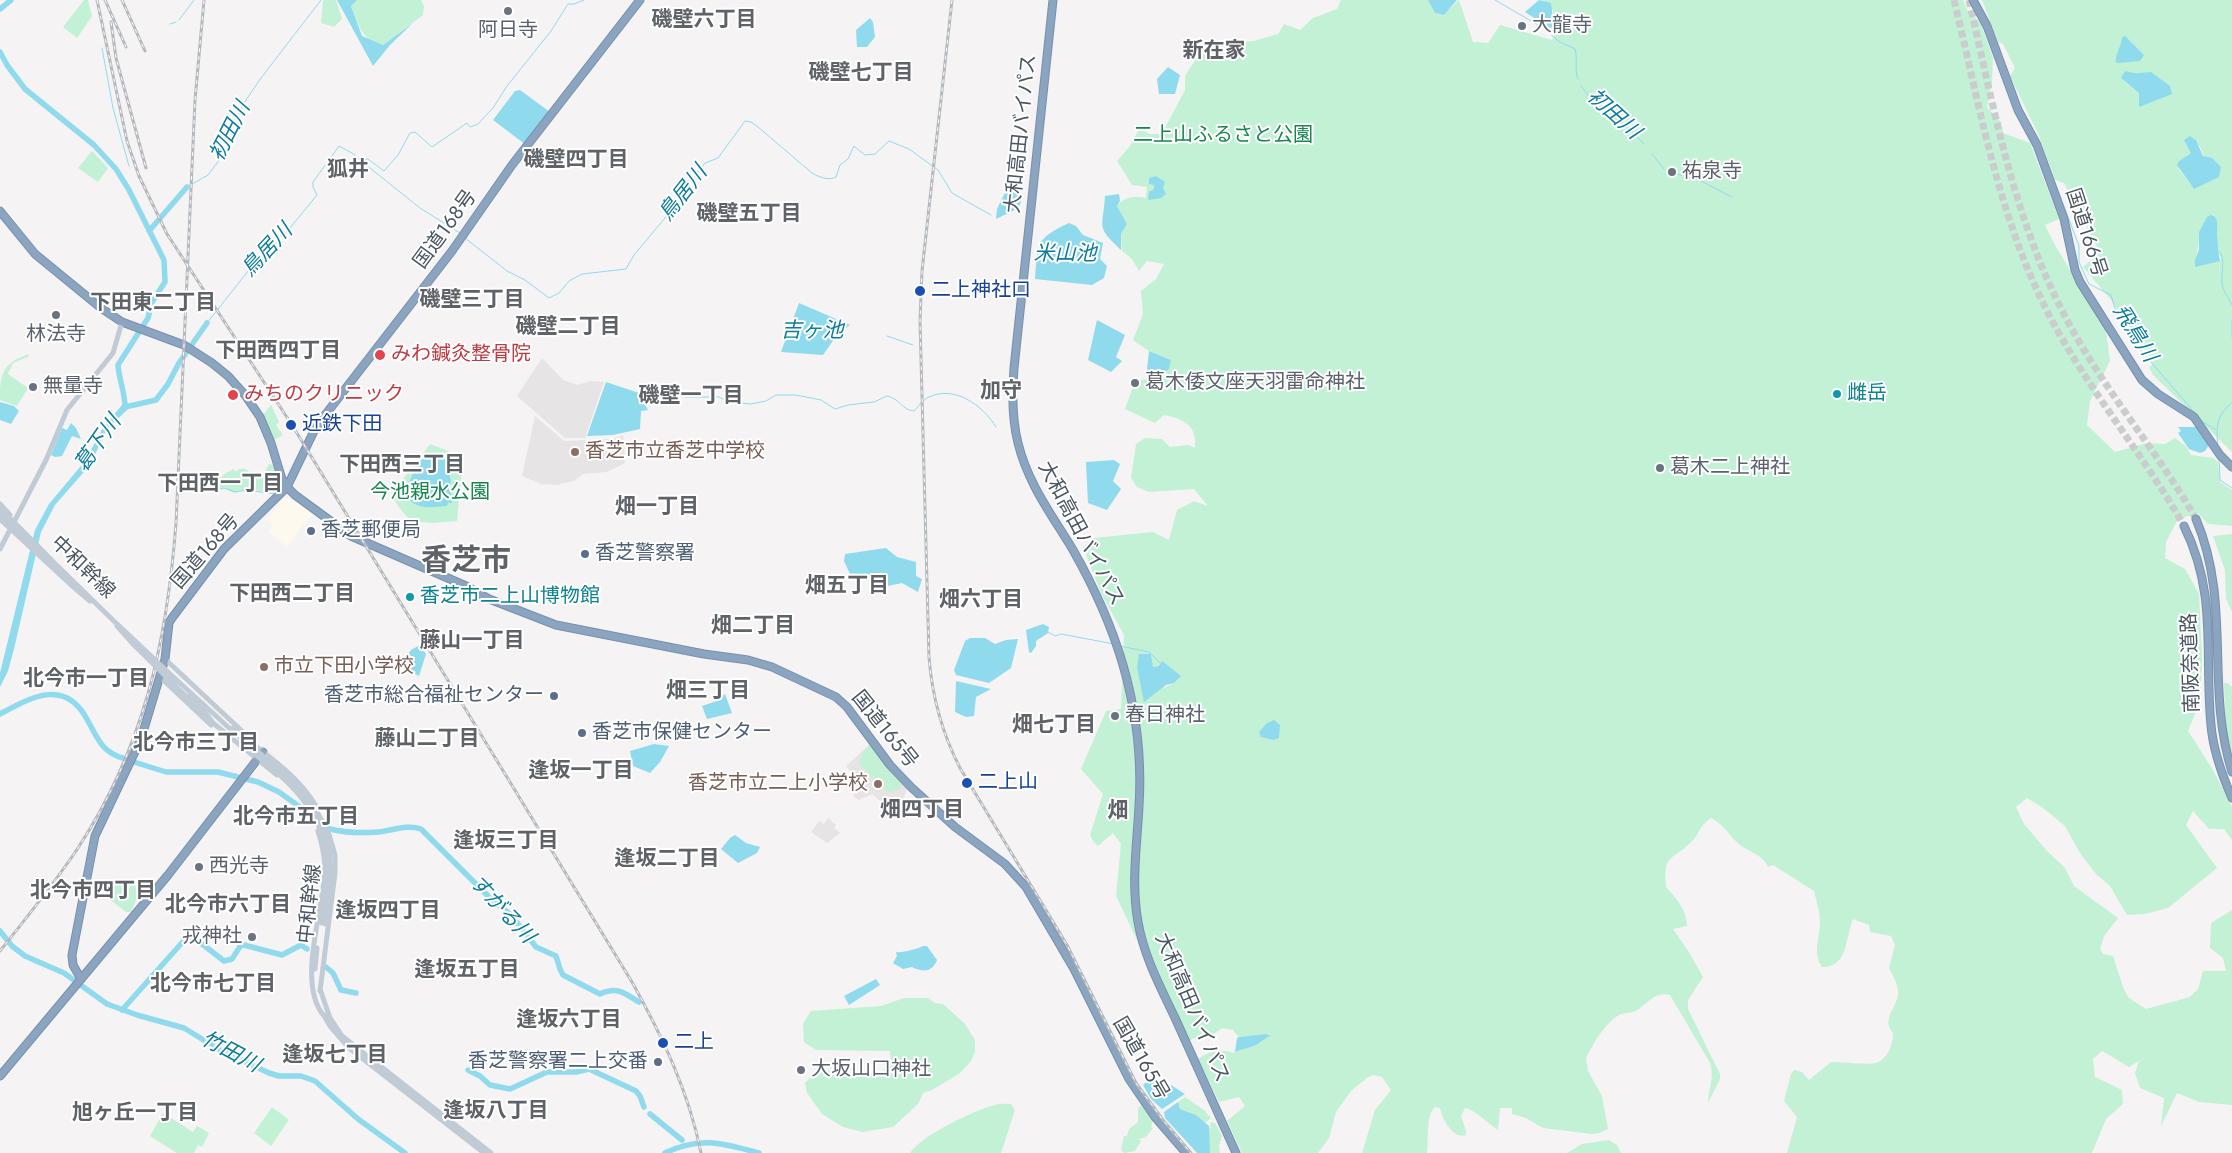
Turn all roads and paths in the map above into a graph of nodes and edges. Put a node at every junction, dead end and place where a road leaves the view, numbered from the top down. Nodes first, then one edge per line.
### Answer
1 (640, 0) edge
2 (1053, 0) edge
3 (1973, 0) edge
4 (0, 211) edge
5 (122, 322) junction
6 (2232, 467) edge
7 (279, 470) junction
8 (294, 470) junction
9 (286, 487) junction
10 (0, 506) edge
11 (0, 513) edge
12 (0, 519) edge
13 (2196, 519) tunnel mouth
14 (15, 520) junction
15 (2184, 526) tunnel mouth
16 (10, 529) junction
17 (0, 549) edge
18 (118, 625) junction
19 (125, 634) dead end
20 (140, 645) dead end
21 (165, 659) junction
22 (160, 677) junction
23 (218, 716) junction
24 (213, 724) junction
25 (256, 746) junction
26 (264, 752) junction
27 (247, 753) junction
28 (256, 760) junction
29 (2232, 772) edge
30 (2232, 798) edge
31 (323, 923) junction
32 (78, 983) junction
33 (320, 991) junction
34 (324, 1016) junction
35 (0, 1076) edge
36 (0, 1081) edge
37 (484, 1153) edge
38 (491, 1153) edge
39 (1186, 1153) edge
40 (1236, 1153) edge

1 - 8 highway, 国道168号
2 - 40 highway, 大和高田バイパス
3 - 6 highway, 国道166号
4 - 5 highway, 国道165号
5 - 7 highway, 国道165号
5 - 14 main road
7 - 8 highway
7 - 9 highway, 国道165号
8 - 9 highway, 国道168号
9 - 21 highway, 国道168号
9 - 39 highway, 国道165号
10 - 14 main road
10 - 18 main road, 中和幹線, bridge
11 - 18 main road, 中和幹線, bridge
12 - 16 main road
13 - 29 highway, 南阪奈道路
14 - 16 main road
14 - 20 main road, bridge
15 - 30 highway, 南阪奈道路
16 - 17 main road
16 - 19 main road
18 - 23 main road, bridge
18 - 24 main road, bridge
18 - 31 main road, 中和幹線, bridge
21 - 22 highway, 国道168号
21 - 25 main road
22 - 27 main road
22 - 32 highway, 国道168号
23 - 24 main road
23 - 25 main road
24 - 27 main road
25 - 26 main road
26 - 28 highway
26 - 33 main road, bridge
27 - 28 main road
28 - 32 highway
28 - 34 main road, bridge
31 - 33 main road, 中和幹線
31 - 34 main road, 中和幹線
32 - 35 highway
32 - 36 highway
33 - 38 main road, 中和幹線
34 - 37 main road, 中和幹線

